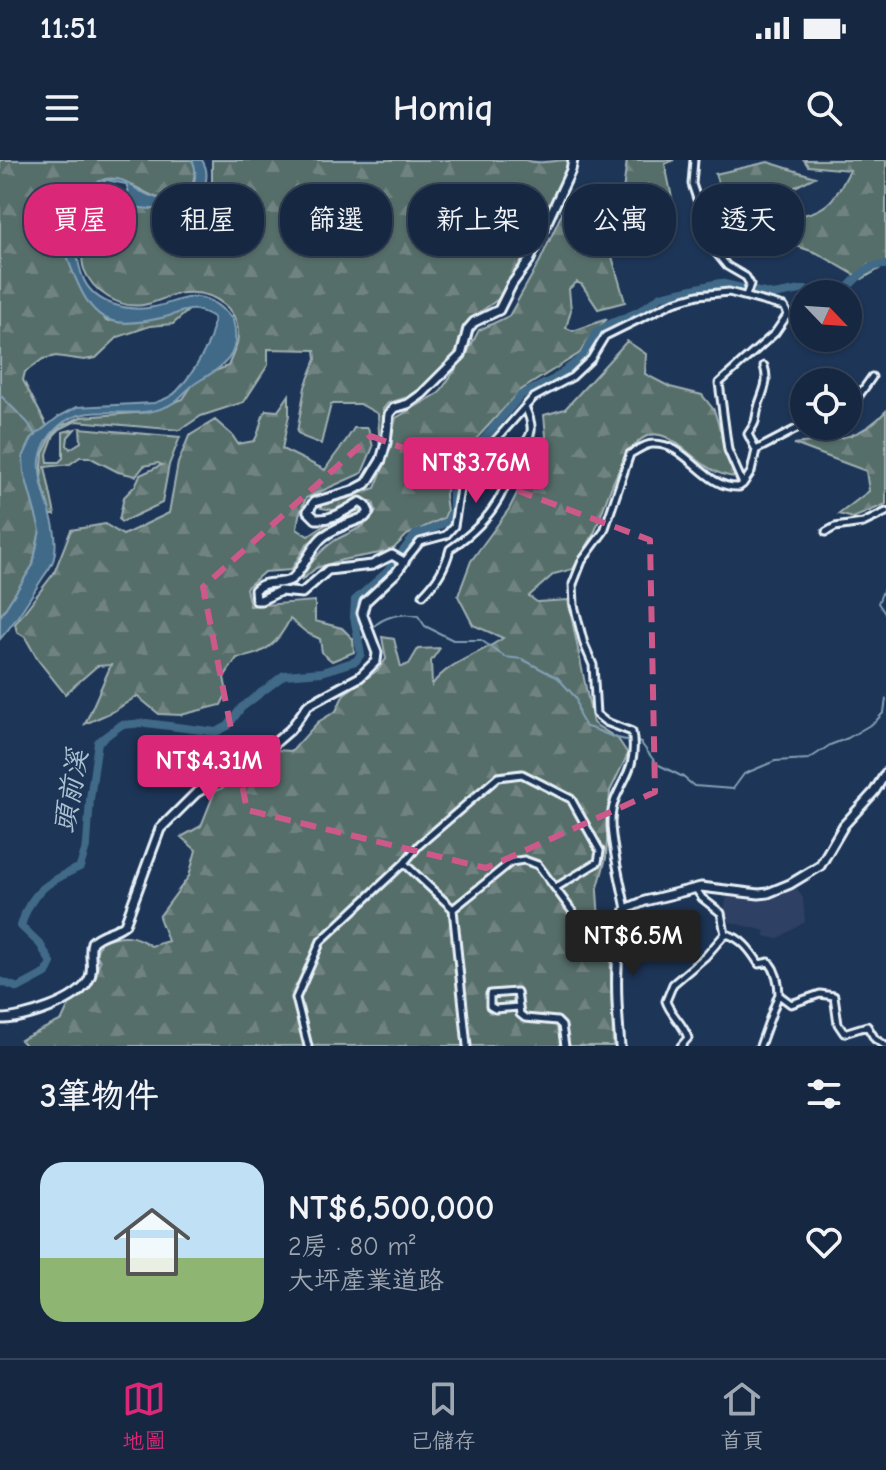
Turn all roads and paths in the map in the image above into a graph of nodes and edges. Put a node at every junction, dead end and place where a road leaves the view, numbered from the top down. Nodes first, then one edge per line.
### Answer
1 (573, 160) edge
2 (694, 160) edge
3 (746, 296) junction
4 (764, 366) dead end
5 (872, 377) dead end
6 (862, 391) edge
7 (525, 407) junction
8 (790, 432) edge
9 (756, 450) junction
10 (743, 484) junction
11 (886, 512) edge
12 (826, 532) dead end
13 (404, 562) junction
14 (423, 595) dead end
15 (886, 773) edge
16 (404, 863) junction
17 (555, 888) junction
18 (696, 889) junction
19 (453, 909) junction
20 (626, 909) junction
21 (619, 931) junction
22 (725, 934) junction
23 (779, 995) junction
24 (518, 1007) junction
25 (0, 1019) edge
26 (308, 1046) edge
27 (467, 1046) edge
28 (565, 1046) edge
29 (620, 1046) edge
30 (681, 1046) edge
31 (760, 1046) edge
32 (886, 1046) edge

1 - 13 street
2 - 3 street
3 - 7 street
3 - 10 street
4 - 9 street
5 - 6 street
7 - 13 street
7 - 14 street
8 - 9 street
9 - 10 street
10 - 20 street
11 - 12 street
13 - 25 street
15 - 18 street
16 - 17 street
16 - 19 street
16 - 26 street
17 - 19 street
17 - 21 street
18 - 20 street
18 - 22 street
19 - 27 street
20 - 21 street
21 - 29 street
22 - 23 street
22 - 30 street
23 - 31 street
23 - 32 street
24 - 24 street
24 - 28 street

